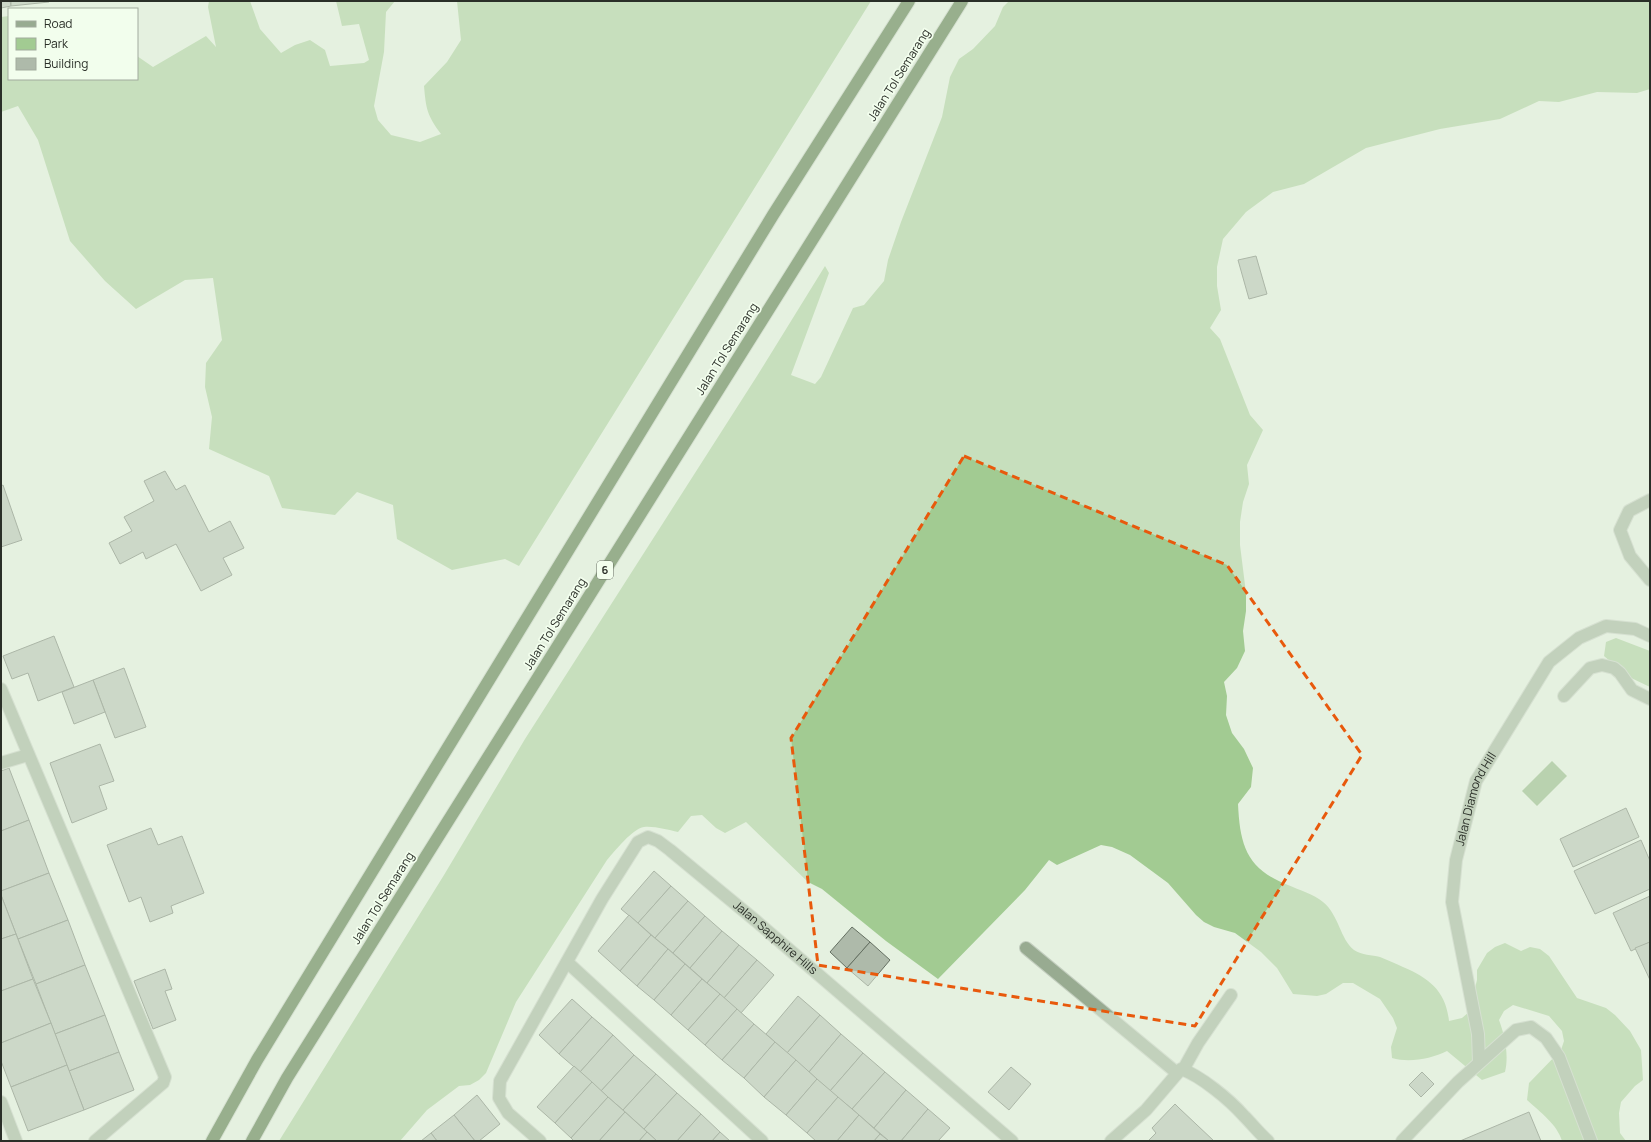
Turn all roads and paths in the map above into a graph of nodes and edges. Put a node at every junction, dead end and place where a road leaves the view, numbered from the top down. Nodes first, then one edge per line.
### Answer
1 (908, 1) edge
2 (962, 1) edge
3 (1650, 500) edge
4 (1650, 580) edge
5 (1650, 636) edge
6 (1, 689) edge
7 (1564, 696) dead end
8 (1650, 699) edge
9 (28, 755) junction
10 (1, 764) edge
11 (1026, 948) dead end
12 (567, 962) junction
13 (1231, 995) dead end
14 (1479, 1062) junction
15 (1180, 1071) junction
16 (1, 1102) edge
17 (16, 1141) edge
18 (95, 1141) edge
19 (212, 1141) edge
20 (252, 1141) edge
21 (540, 1141) edge
22 (762, 1141) edge
23 (1012, 1141) edge
24 (1111, 1141) edge
25 (1268, 1141) edge
26 (1402, 1141) edge
27 (1591, 1141) edge

1 - 19 highway, Jalan Tol Semarang
2 - 20 highway, Jalan Tol Semarang / 6
3 - 4 street
5 - 14 street, Jalan Diamond Hill
6 - 9 street
7 - 8 street
9 - 10 street
9 - 18 street
11 - 15 street
12 - 21 street, Jalan Sapphire Hills
12 - 22 street
12 - 23 street, Jalan Sapphire Hills
13 - 15 street
14 - 26 street
14 - 27 street
15 - 24 street
15 - 25 street
16 - 17 street

